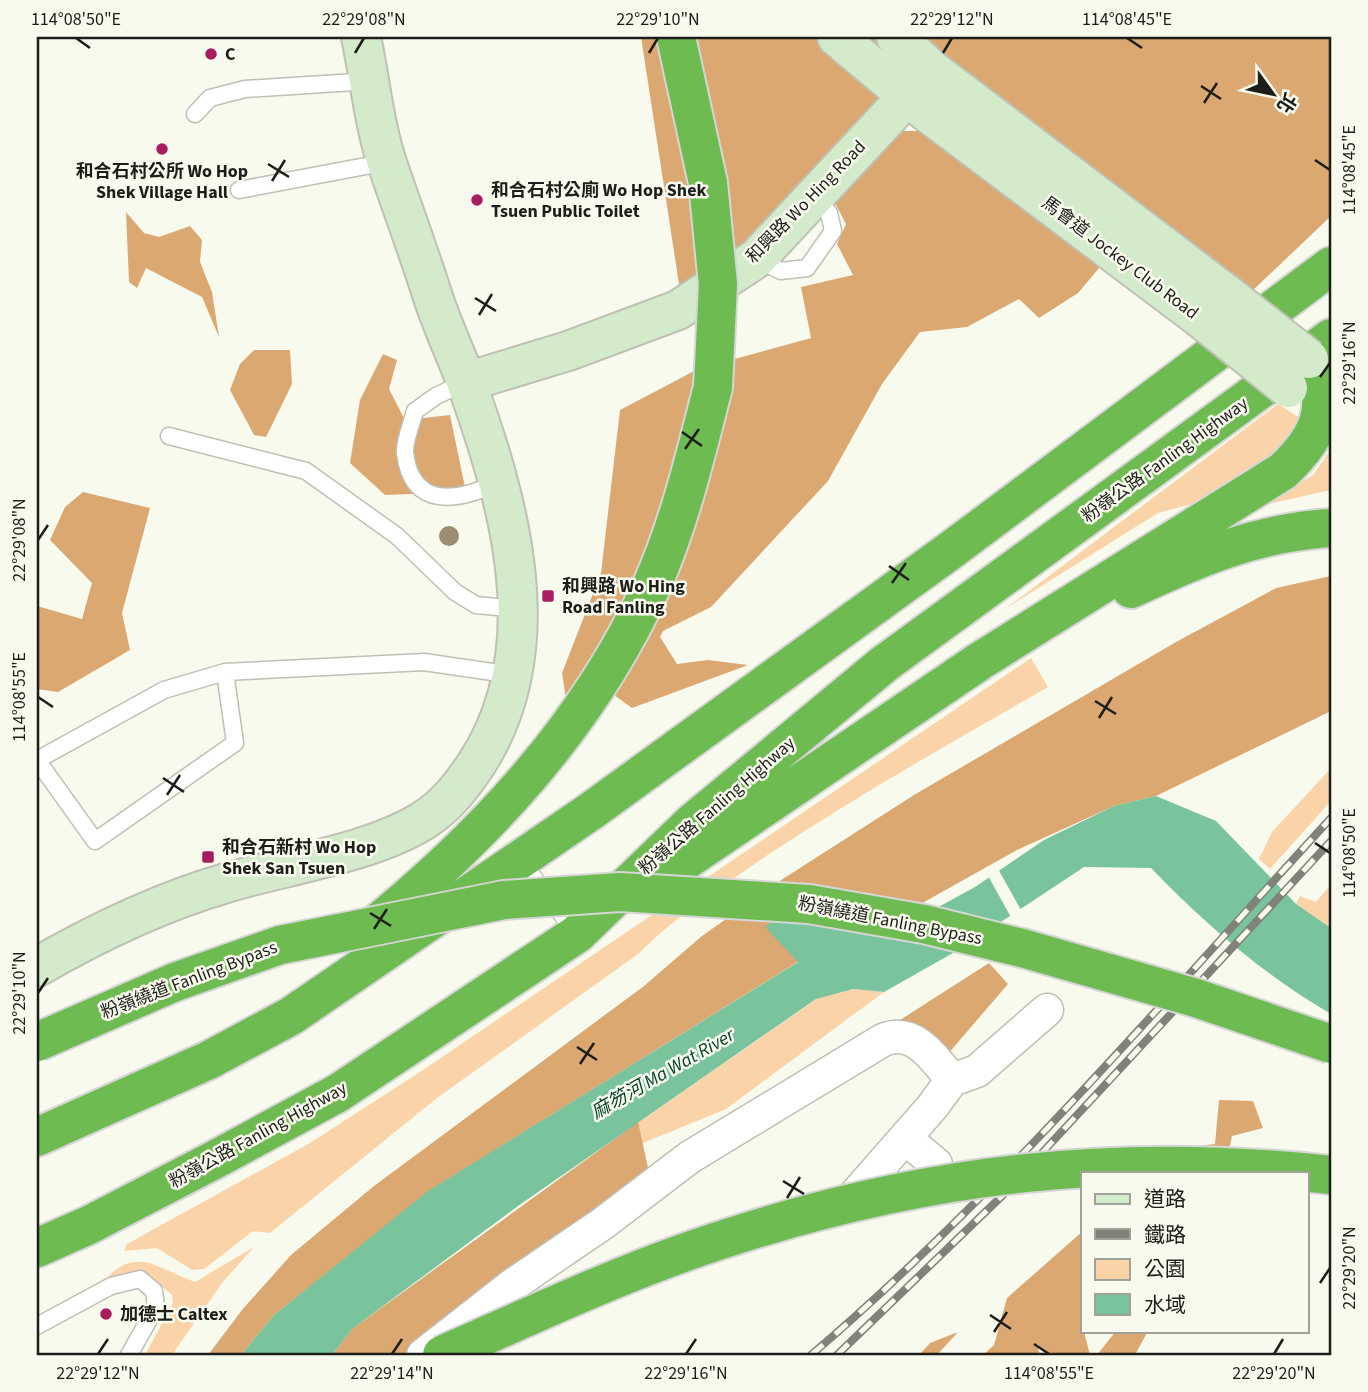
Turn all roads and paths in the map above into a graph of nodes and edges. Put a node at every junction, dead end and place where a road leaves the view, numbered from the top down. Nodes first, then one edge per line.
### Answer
1 (361, 37) edge
2 (676, 37) edge
3 (837, 37) edge
4 (896, 37) edge
5 (370, 80) junction
6 (919, 82) junction
7 (195, 114) dead end
8 (387, 162) junction
9 (239, 190) dead end
10 (1331, 240) edge
11 (1331, 266) edge
12 (1283, 300) junction
13 (1214, 306) junction
14 (1326, 351) edge
15 (466, 382) junction
16 (1322, 424) edge
17 (169, 436) dead end
18 (497, 483) junction
19 (1331, 528) edge
20 (518, 609) junction
21 (980, 661) junction
22 (225, 672) junction
23 (513, 675) junction
24 (520, 860) junction
25 (577, 934) junction
26 (37, 967) edge
27 (1048, 1010) dead end
28 (37, 1042) edge
29 (1331, 1044) edge
30 (209, 1060) junction
31 (951, 1080) junction
32 (37, 1137) edge
33 (905, 1138) junction
34 (936, 1164) dead end
35 (1303, 1172) edge
36 (1308, 1173) edge
37 (1331, 1175) edge
38 (800, 1229) dead end
39 (37, 1248) edge
40 (37, 1326) edge
41 (129, 1355) edge
42 (423, 1355) edge
43 (442, 1355) edge

1 - 5 main road
2 - 30 highway, bridge
3 - 6 main road
4 - 6 main road
5 - 7 lane
5 - 8 main road
6 - 13 main road, 馬會道 Jockey Club Road
6 - 15 main road, 和興路 Wo Hing Road
8 - 9 lane
8 - 15 main road
10 - 12 highway
11 - 12 highway
12 - 24 highway
13 - 14 main road, 馬會道 Jockey Club Road, bridge
13 - 16 main road, 馬會道 Jockey Club Road, bridge
14 - 16 highway
14 - 25 highway, 粉嶺公路 Fanling Highway
15 - 18 main road
15 - 18 lane
16 - 21 highway
17 - 20 lane
18 - 20 main road
19 - 21 highway
20 - 23 main road
21 - 25 highway
22 - 22 lane
22 - 23 lane
23 - 26 main road
24 - 25 lane
24 - 30 highway
25 - 39 highway, 粉嶺公路 Fanling Highway
27 - 31 street
28 - 29 highway, 粉嶺繞道 Fanling Bypass, bridge
30 - 32 highway
31 - 33 street
31 - 42 street
33 - 34 street
33 - 38 street
35 - 43 highway, bridge
36 - 37 highway, bridge
40 - 41 lane

